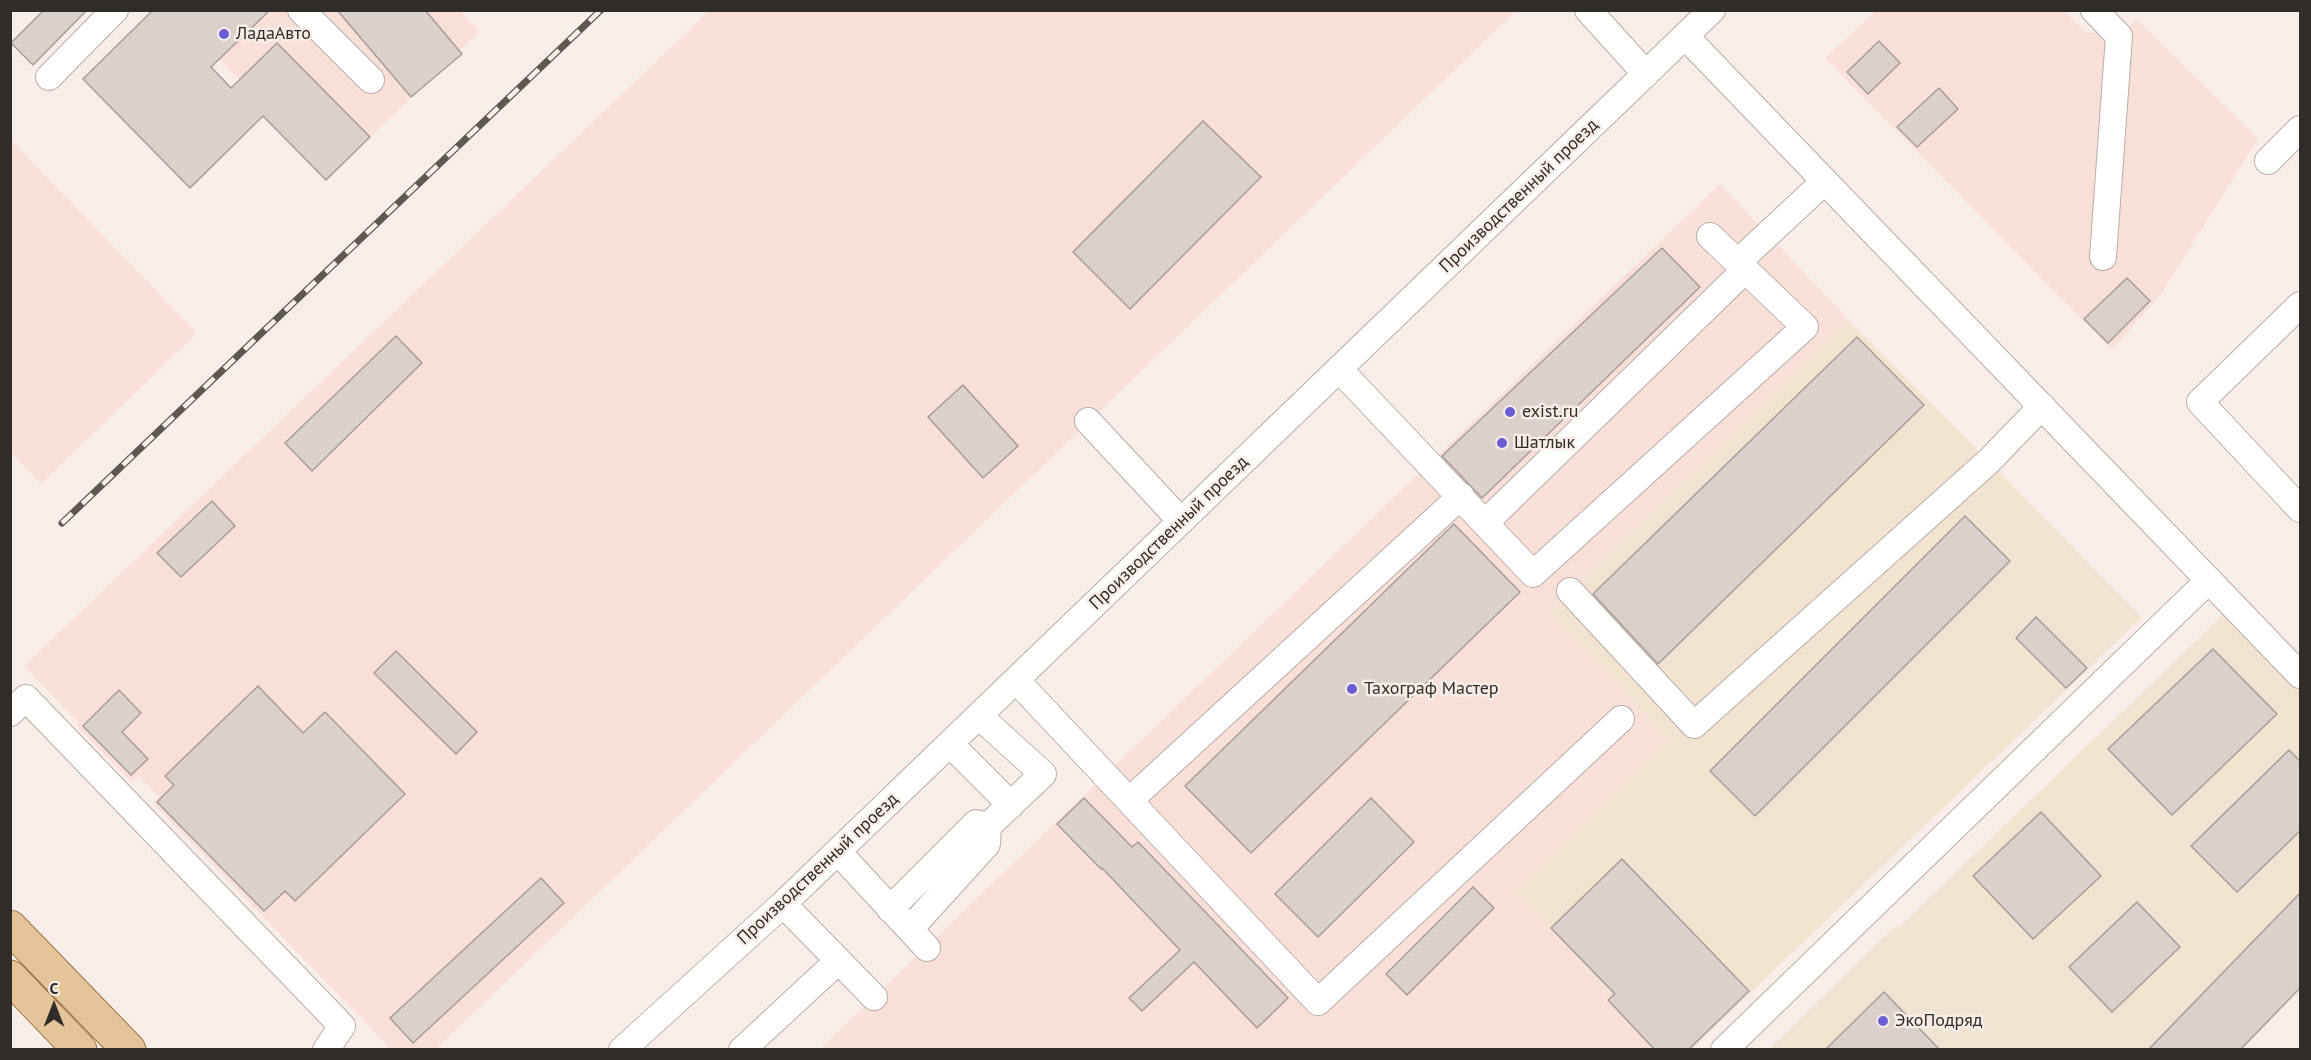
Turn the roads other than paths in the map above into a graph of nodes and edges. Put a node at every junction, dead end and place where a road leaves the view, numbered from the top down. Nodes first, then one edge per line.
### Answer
1 (116, 10) edge
2 (300, 10) edge
3 (1588, 10) edge
4 (1712, 10) edge
5 (2094, 10) edge
6 (1685, 36) junction
7 (1646, 74) junction
8 (49, 77) dead end
9 (371, 80) dead end
10 (2301, 129) edge
11 (2268, 161) dead end
12 (1825, 181) junction
13 (1710, 236) dead end
14 (2103, 257) dead end
15 (1742, 266) junction
16 (2301, 305) edge
17 (1339, 369) junction
18 (2042, 406) junction
19 (1088, 421) dead end
20 (1461, 496) junction
21 (2301, 509) edge
22 (1489, 519) dead end
23 (1181, 521) junction
24 (2209, 580) junction
25 (1570, 591) dead end
26 (2301, 675) edge
27 (1016, 680) junction
28 (10, 712) edge
29 (979, 716) junction
30 (1621, 719) dead end
31 (950, 744) junction
32 (1130, 800) junction
33 (1011, 804) junction
34 (988, 826) junction
35 (838, 852) junction
36 (783, 904) junction
37 (890, 909) junction
38 (10, 927) edge
39 (838, 960) junction
40 (10, 977) edge
41 (874, 998) dead end
42 (631, 1047) edge
43 (80, 1050) edge
44 (129, 1050) edge
45 (326, 1050) edge
46 (742, 1050) edge
47 (1724, 1050) edge

1 - 8 street
2 - 9 street
3 - 7 street
4 - 6 street, Производственный проезд
5 - 14 street
6 - 7 street, Производственный проезд
6 - 12 street
7 - 17 street, Производственный проезд
10 - 11 street
12 - 15 street
12 - 18 street
13 - 15 street
15 - 20 street
15 - 22 street
16 - 21 street
17 - 20 street
17 - 23 street, Производственный проезд
18 - 24 street
18 - 25 street
19 - 23 street
20 - 32 street
23 - 27 street, Производственный проезд
24 - 26 street
24 - 47 street
27 - 29 street, Производственный проезд
27 - 32 street
28 - 45 street
29 - 31 street, Производственный проезд
29 - 33 street
30 - 32 street
31 - 33 street
31 - 35 street, Производственный проезд
33 - 34 street
34 - 37 street
34 - 37 street
35 - 36 street, Производственный проезд
35 - 37 street
36 - 39 street
36 - 42 street, Производственный проезд
38 - 44 main road
39 - 41 street
39 - 46 street
40 - 43 main road

